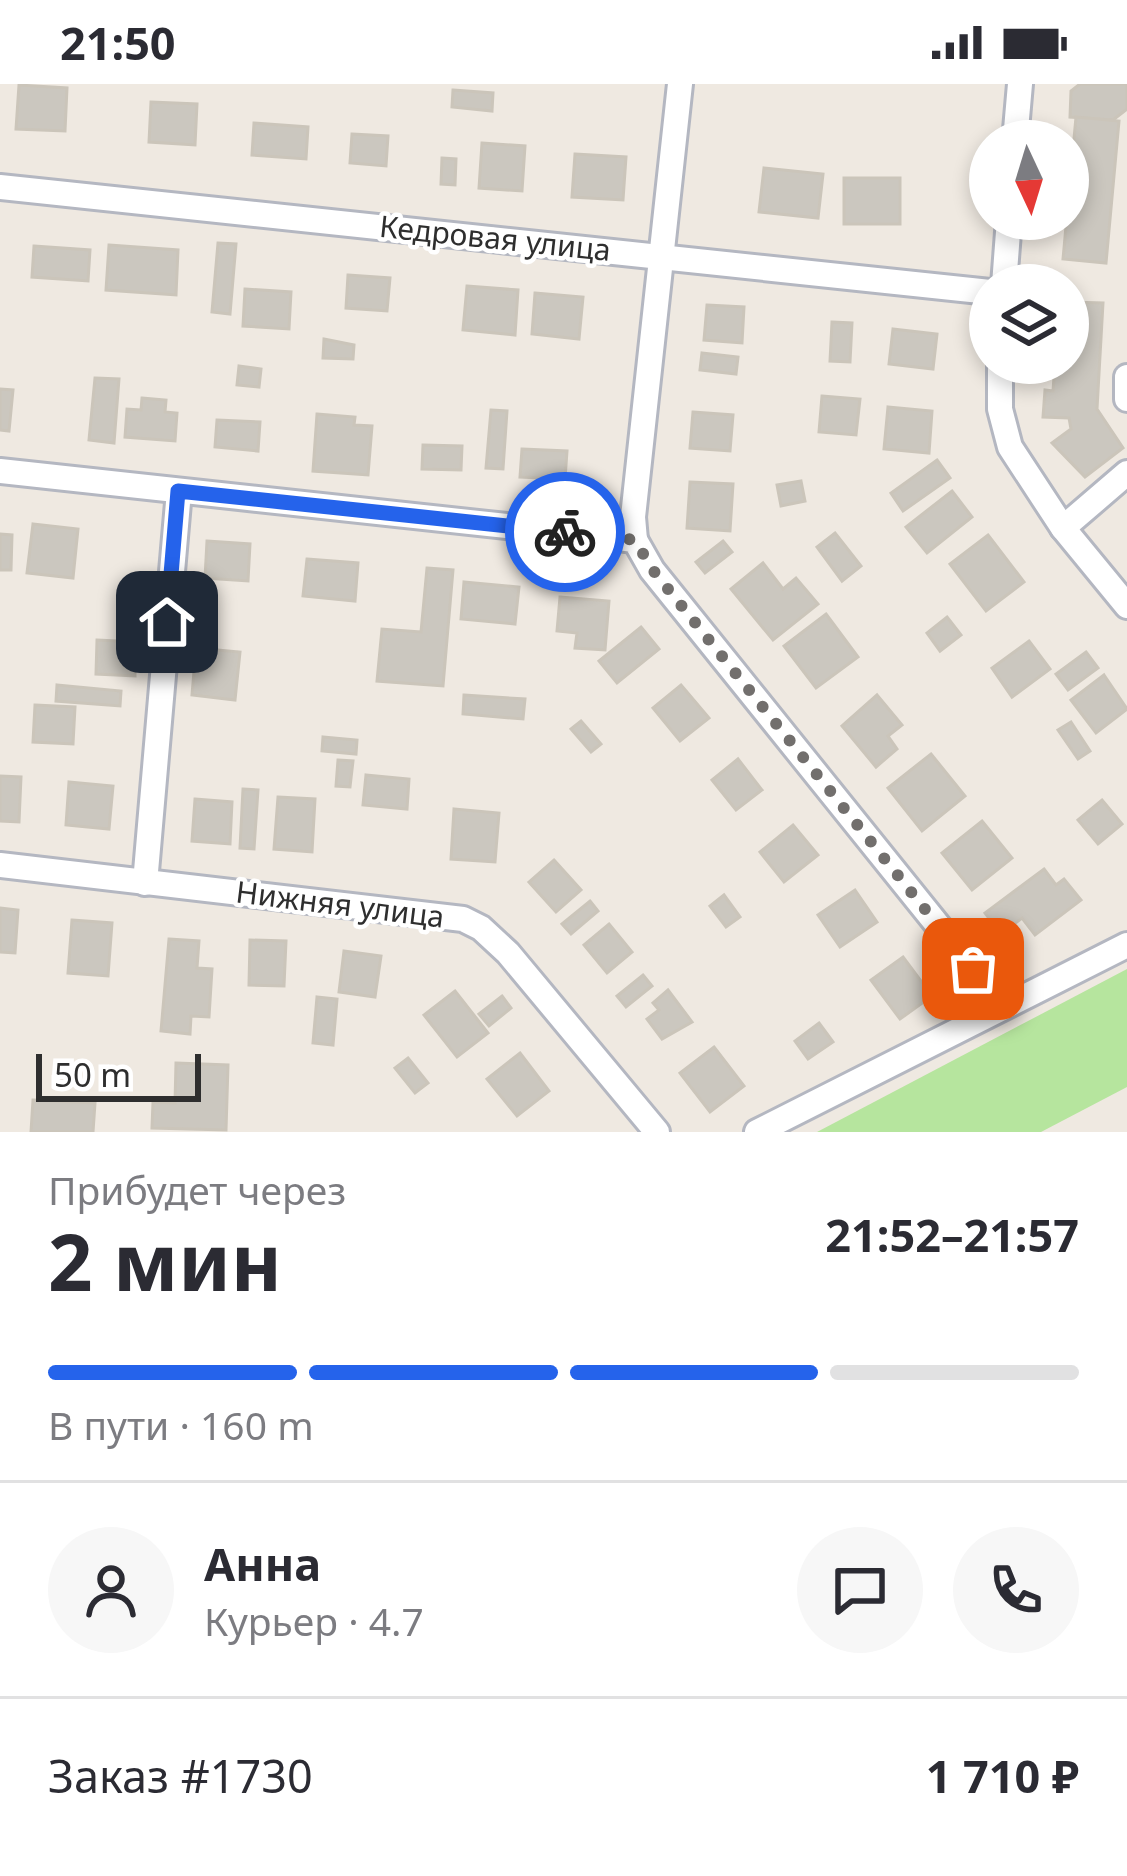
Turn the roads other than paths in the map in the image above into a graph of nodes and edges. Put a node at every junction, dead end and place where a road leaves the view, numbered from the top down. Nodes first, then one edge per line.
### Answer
1 (680, 84) edge
2 (1020, 84) edge
3 (1017, 120) edge
4 (0, 187) edge
5 (662, 257) junction
6 (969, 290) edge
7 (1127, 376) edge
8 (1000, 384) edge
9 (1127, 399) edge
10 (0, 471) edge
11 (1127, 473) edge
12 (178, 491) junction
13 (1063, 528) junction
14 (635, 540) junction
15 (1127, 606) edge
16 (0, 866) edge
17 (145, 883) junction
18 (1127, 945) edge
19 (1002, 1005) junction
20 (656, 1132) edge
21 (758, 1132) edge

1 - 5 street
2 - 3 street
4 - 5 street, Кедровая улица
5 - 6 street, Кедровая улица
5 - 14 street
7 - 9 street
8 - 13 street
10 - 12 street
11 - 13 street
12 - 14 street
12 - 17 street
13 - 15 street
14 - 19 street
16 - 17 street, Нижняя улица
17 - 20 street, Нижняя улица
18 - 19 street
19 - 21 street

